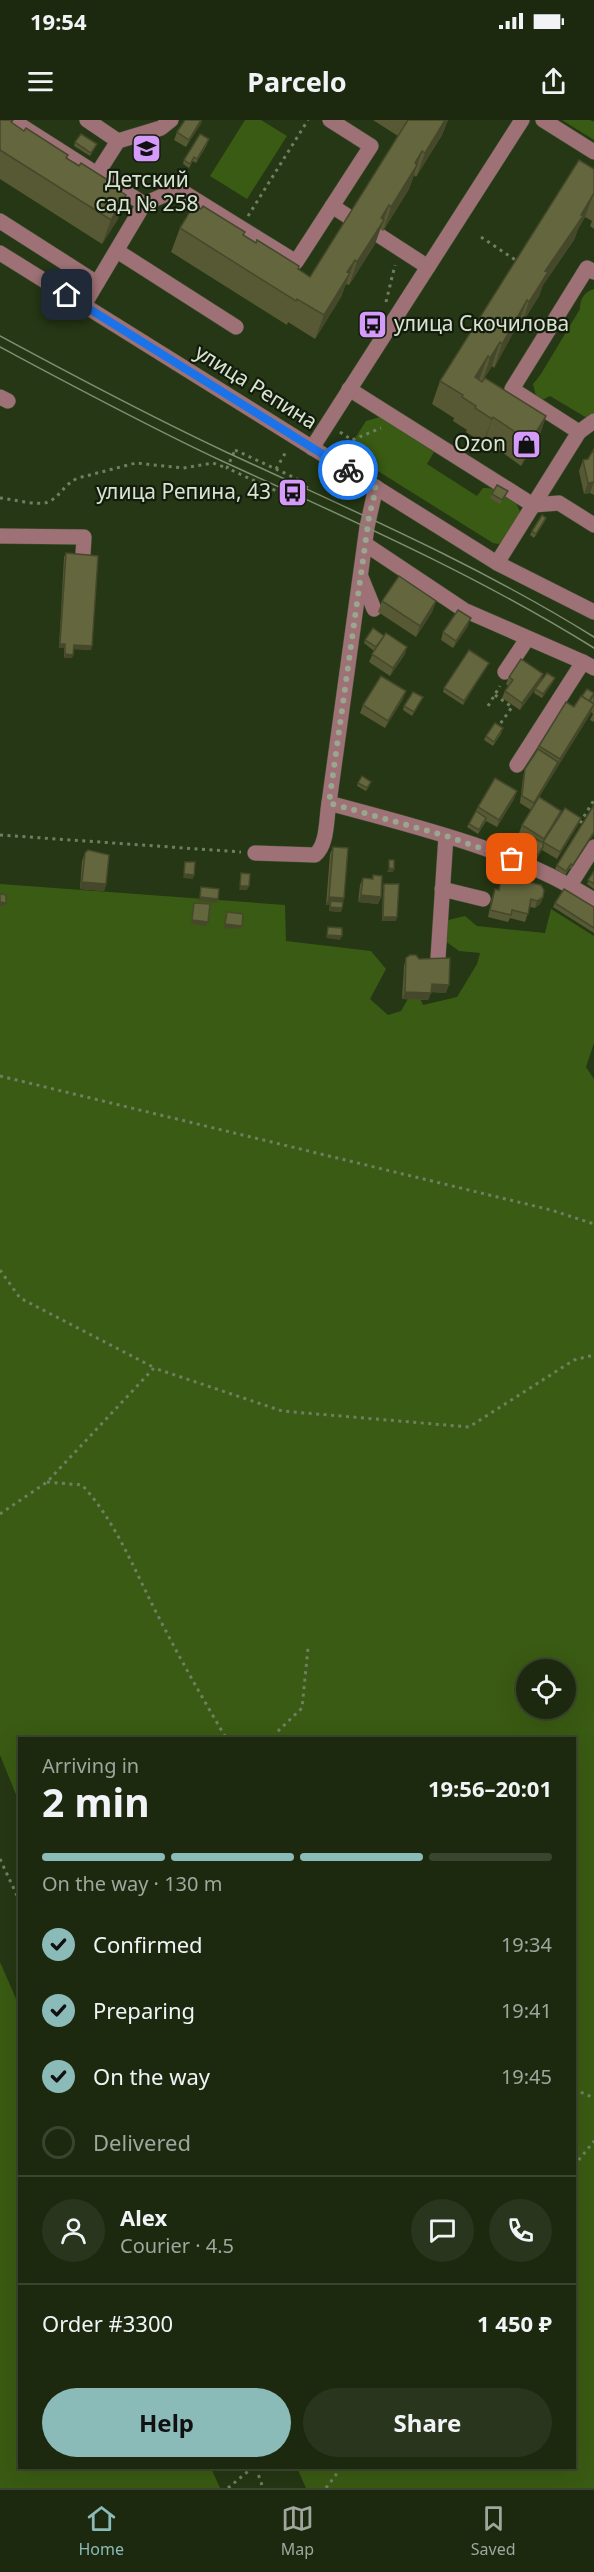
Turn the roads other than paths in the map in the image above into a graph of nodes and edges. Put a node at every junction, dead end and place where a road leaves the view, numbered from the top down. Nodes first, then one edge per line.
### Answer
1 (12, 120) edge
2 (87, 120) edge
3 (171, 120) edge
4 (330, 120) edge
5 (522, 120) edge
6 (543, 120) edge
7 (118, 141) junction
8 (594, 152) edge
9 (97, 174) junction
10 (144, 204) junction
11 (332, 206) junction
12 (352, 219) edge
13 (0, 221) edge
14 (377, 234) edge
15 (117, 250) junction
16 (0, 253) edge
17 (428, 267) junction
18 (594, 272) edge
19 (97, 283) junction
20 (84, 305) junction
21 (236, 327) dead end
22 (350, 389) junction
23 (594, 421) edge
24 (579, 432) junction
25 (312, 448) junction
26 (376, 488) junction
27 (533, 505) junction
28 (594, 525) edge
29 (0, 536) edge
30 (365, 544) junction
31 (83, 554) edge
32 (497, 562) junction
33 (361, 577) junction
34 (374, 609) dead end
35 (594, 612) edge
36 (526, 639) junction
37 (588, 665) edge
38 (505, 672) road end
39 (517, 765) dead end
40 (329, 803) junction
41 (446, 836) junction
42 (255, 853) road end
43 (592, 854) edge
44 (570, 885) junction
45 (442, 890) junction
46 (483, 899) dead end
47 (594, 900) edge
48 (438, 958) edge

1 - 9 street
2 - 7 street
3 - 7 street
4 - 11 street
5 - 17 street, улица Репина
6 - 8 street
7 - 9 street
9 - 10 street
10 - 11 street
10 - 15 street
11 - 12 street
13 - 19 street
14 - 17 street
15 - 19 street
15 - 21 street
16 - 20 street, улица Репина
17 - 22 street, улица Репина
18 - 24 street
19 - 20 street
20 - 25 street, улица Репина
22 - 25 street, улица Репина
22 - 27 street
23 - 24 street
24 - 27 street
25 - 26 street
26 - 30 street
26 - 32 street
27 - 28 street
27 - 32 street
29 - 31 street
30 - 33 street
30 - 36 street
32 - 35 street
33 - 34 street
33 - 40 street
36 - 37 street
36 - 38 street
37 - 39 street
40 - 41 street
40 - 42 street
41 - 44 street
41 - 45 street
43 - 44 street
44 - 47 street
45 - 46 street
45 - 48 street

